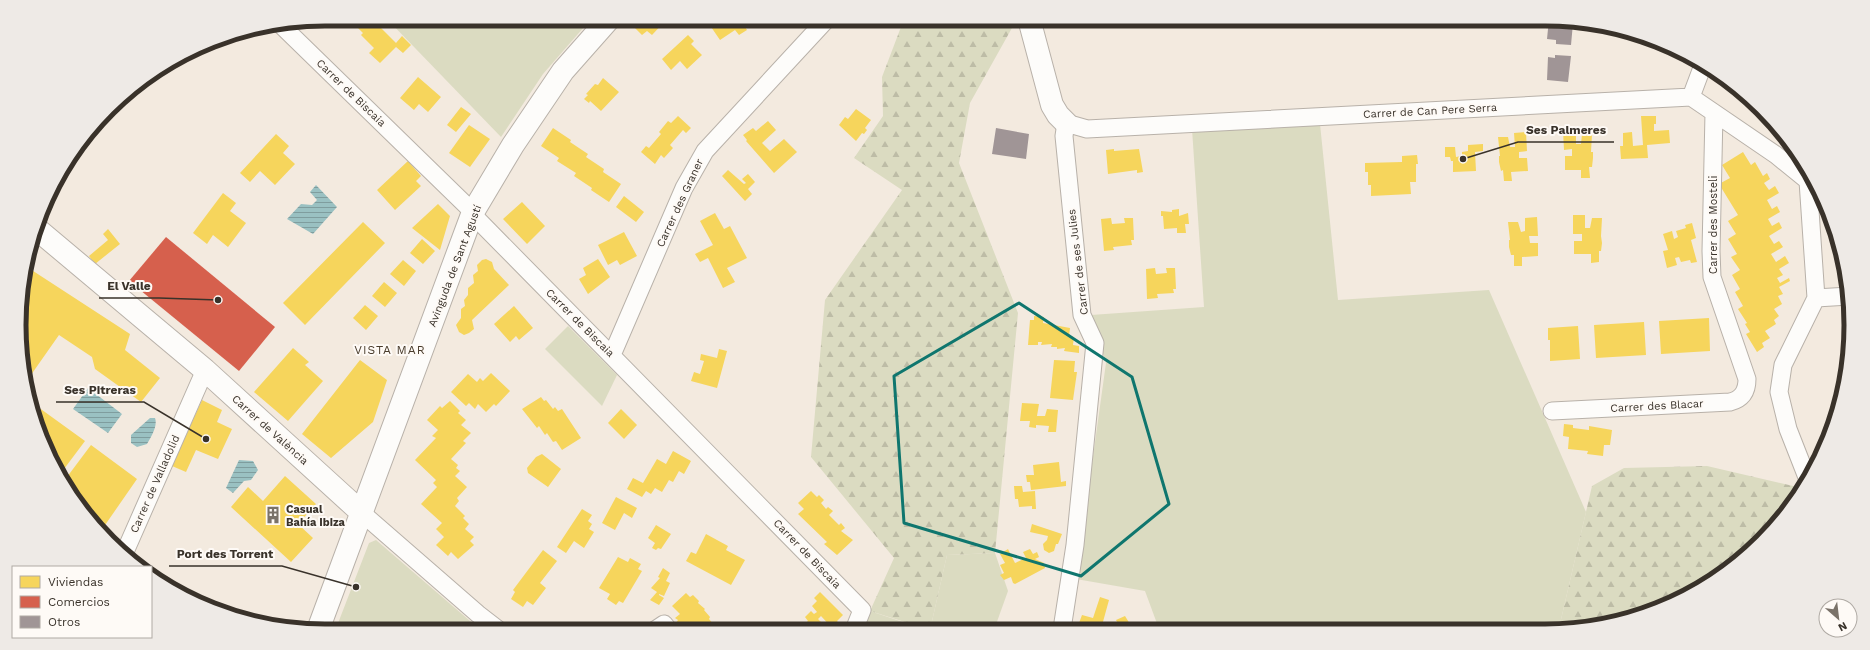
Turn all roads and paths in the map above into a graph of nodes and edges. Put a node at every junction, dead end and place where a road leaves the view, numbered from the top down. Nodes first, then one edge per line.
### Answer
1 (603, 26) edge
2 (821, 26) edge
3 (1031, 26) edge
4 (285, 29) edge
5 (1701, 70) edge
6 (1691, 97) junction
7 (1714, 113) junction
8 (1066, 123) junction
9 (1790, 154) edge
10 (1776, 155) junction
11 (1805, 177) edge
12 (1812, 192) edge
13 (474, 212) junction
14 (41, 232) edge
15 (1842, 296) edge
16 (1816, 298) junction
17 (612, 355) junction
18 (205, 370) junction
19 (1747, 378) joint
20 (1552, 411) dead end
21 (1805, 472) edge
22 (362, 513) junction
23 (126, 548) edge
24 (320, 624) edge
25 (491, 624) edge
26 (856, 624) edge
27 (1063, 624) edge

1 - 13 street, Avinguda de Sant Agustí
2 - 17 street, Carrer des Graner
3 - 8 street
4 - 13 street, Carrer de Biscaia
5 - 6 street
6 - 7 street
6 - 8 street, Carrer de Can Pere Serra
7 - 10 street
7 - 19 street, Carrer des Mosteli
8 - 27 street, Carrer de ses Julies
9 - 10 street
10 - 11 street
12 - 16 street
13 - 17 street, Carrer de Biscaia
13 - 22 street, Avinguda de Sant Agustí
14 - 18 street, Carrer de València
15 - 16 street
16 - 21 street
17 - 26 street, Carrer de Biscaia
18 - 22 street, Carrer de València
18 - 23 street, Carrer de Valladolid
19 - 20 street, Carrer des Blacar
22 - 24 street, Avinguda de Sant Agustí
22 - 25 street, Carrer de València

